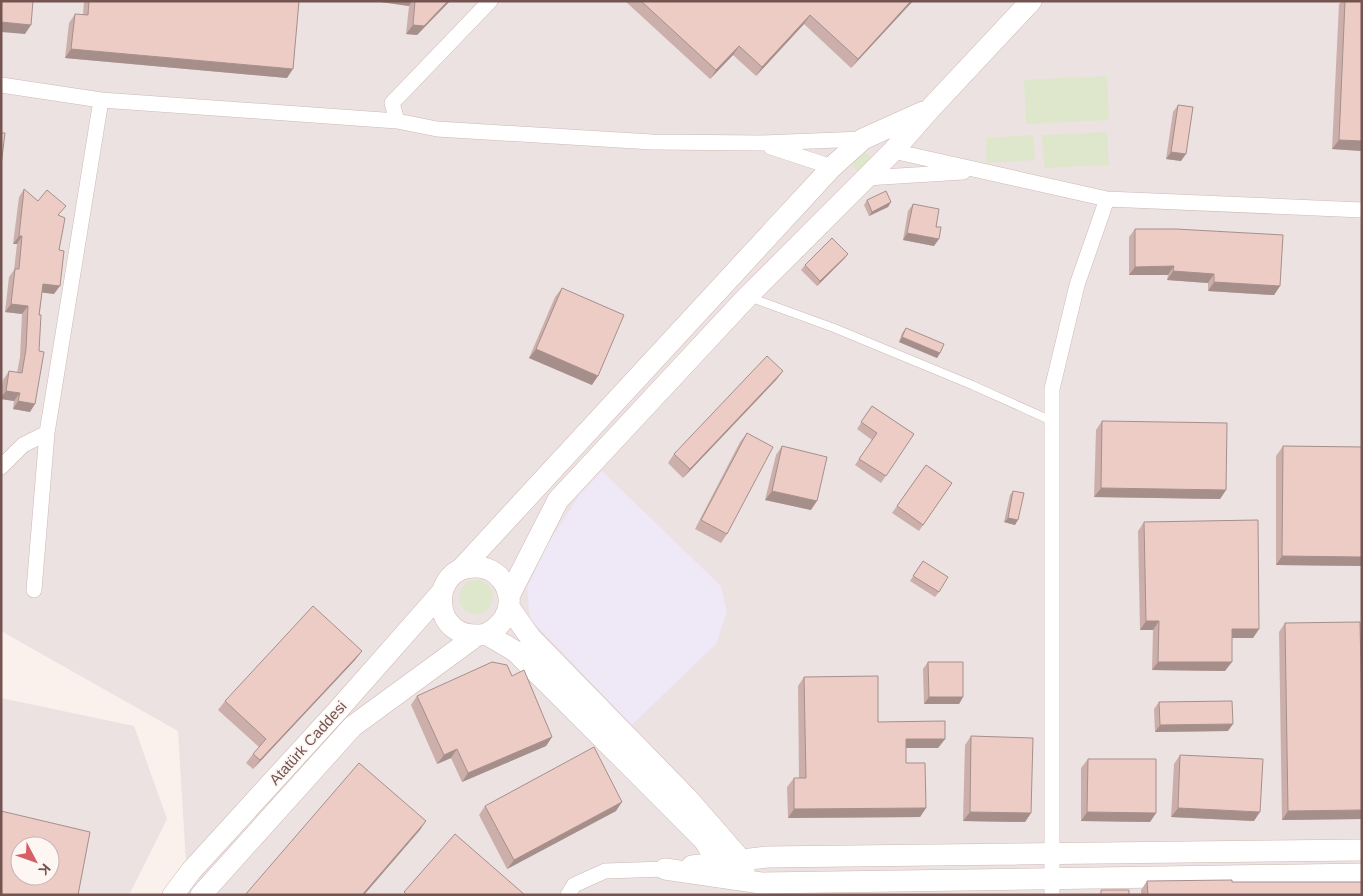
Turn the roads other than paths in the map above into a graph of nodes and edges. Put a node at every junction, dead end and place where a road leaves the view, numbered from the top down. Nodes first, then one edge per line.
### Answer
1 (490, 1) edge
2 (1031, 1) edge
3 (1, 85) edge
4 (101, 100) junction
5 (930, 109) junction
6 (397, 121) junction
7 (863, 139) junction
8 (760, 143) junction
9 (893, 151) junction
10 (832, 167) junction
11 (979, 171) junction
12 (866, 178) junction
13 (1107, 199) junction
14 (1362, 210) edge
15 (747, 297) junction
16 (1052, 421) junction
17 (47, 433) junction
18 (1, 466) edge
19 (461, 570) junction
20 (34, 590) dead end
21 (442, 592) junction
22 (509, 602) junction
23 (481, 635) junction
24 (1362, 850) edge
25 (1051, 854) junction
26 (741, 860) junction
27 (664, 870) joint
28 (731, 874) junction
29 (1362, 874) edge
30 (1052, 887) edge
31 (173, 895) edge
32 (200, 895) edge
33 (568, 895) edge

1 - 6 street
2 - 5 street
3 - 4 street
4 - 6 street
4 - 17 street
5 - 7 street
5 - 9 street
6 - 8 street
7 - 8 street
7 - 9 street
7 - 10 street
8 - 10 street
9 - 11 street
9 - 12 street
10 - 12 street
10 - 19 street
11 - 12 street
11 - 13 street
12 - 15 street
13 - 14 street
13 - 16 street
15 - 16 lane
15 - 22 street
16 - 25 street
17 - 18 street
17 - 20 street
19 - 21 street
19 - 22 street
21 - 23 street
21 - 31 street, Atatürk Caddesi
22 - 23 street
22 - 26 street
23 - 28 street
23 - 32 street, Atatürk Caddesi
24 - 25 street
25 - 26 street
25 - 30 street
26 - 28 street
27 - 28 street
27 - 33 street
28 - 30 street
29 - 30 street

